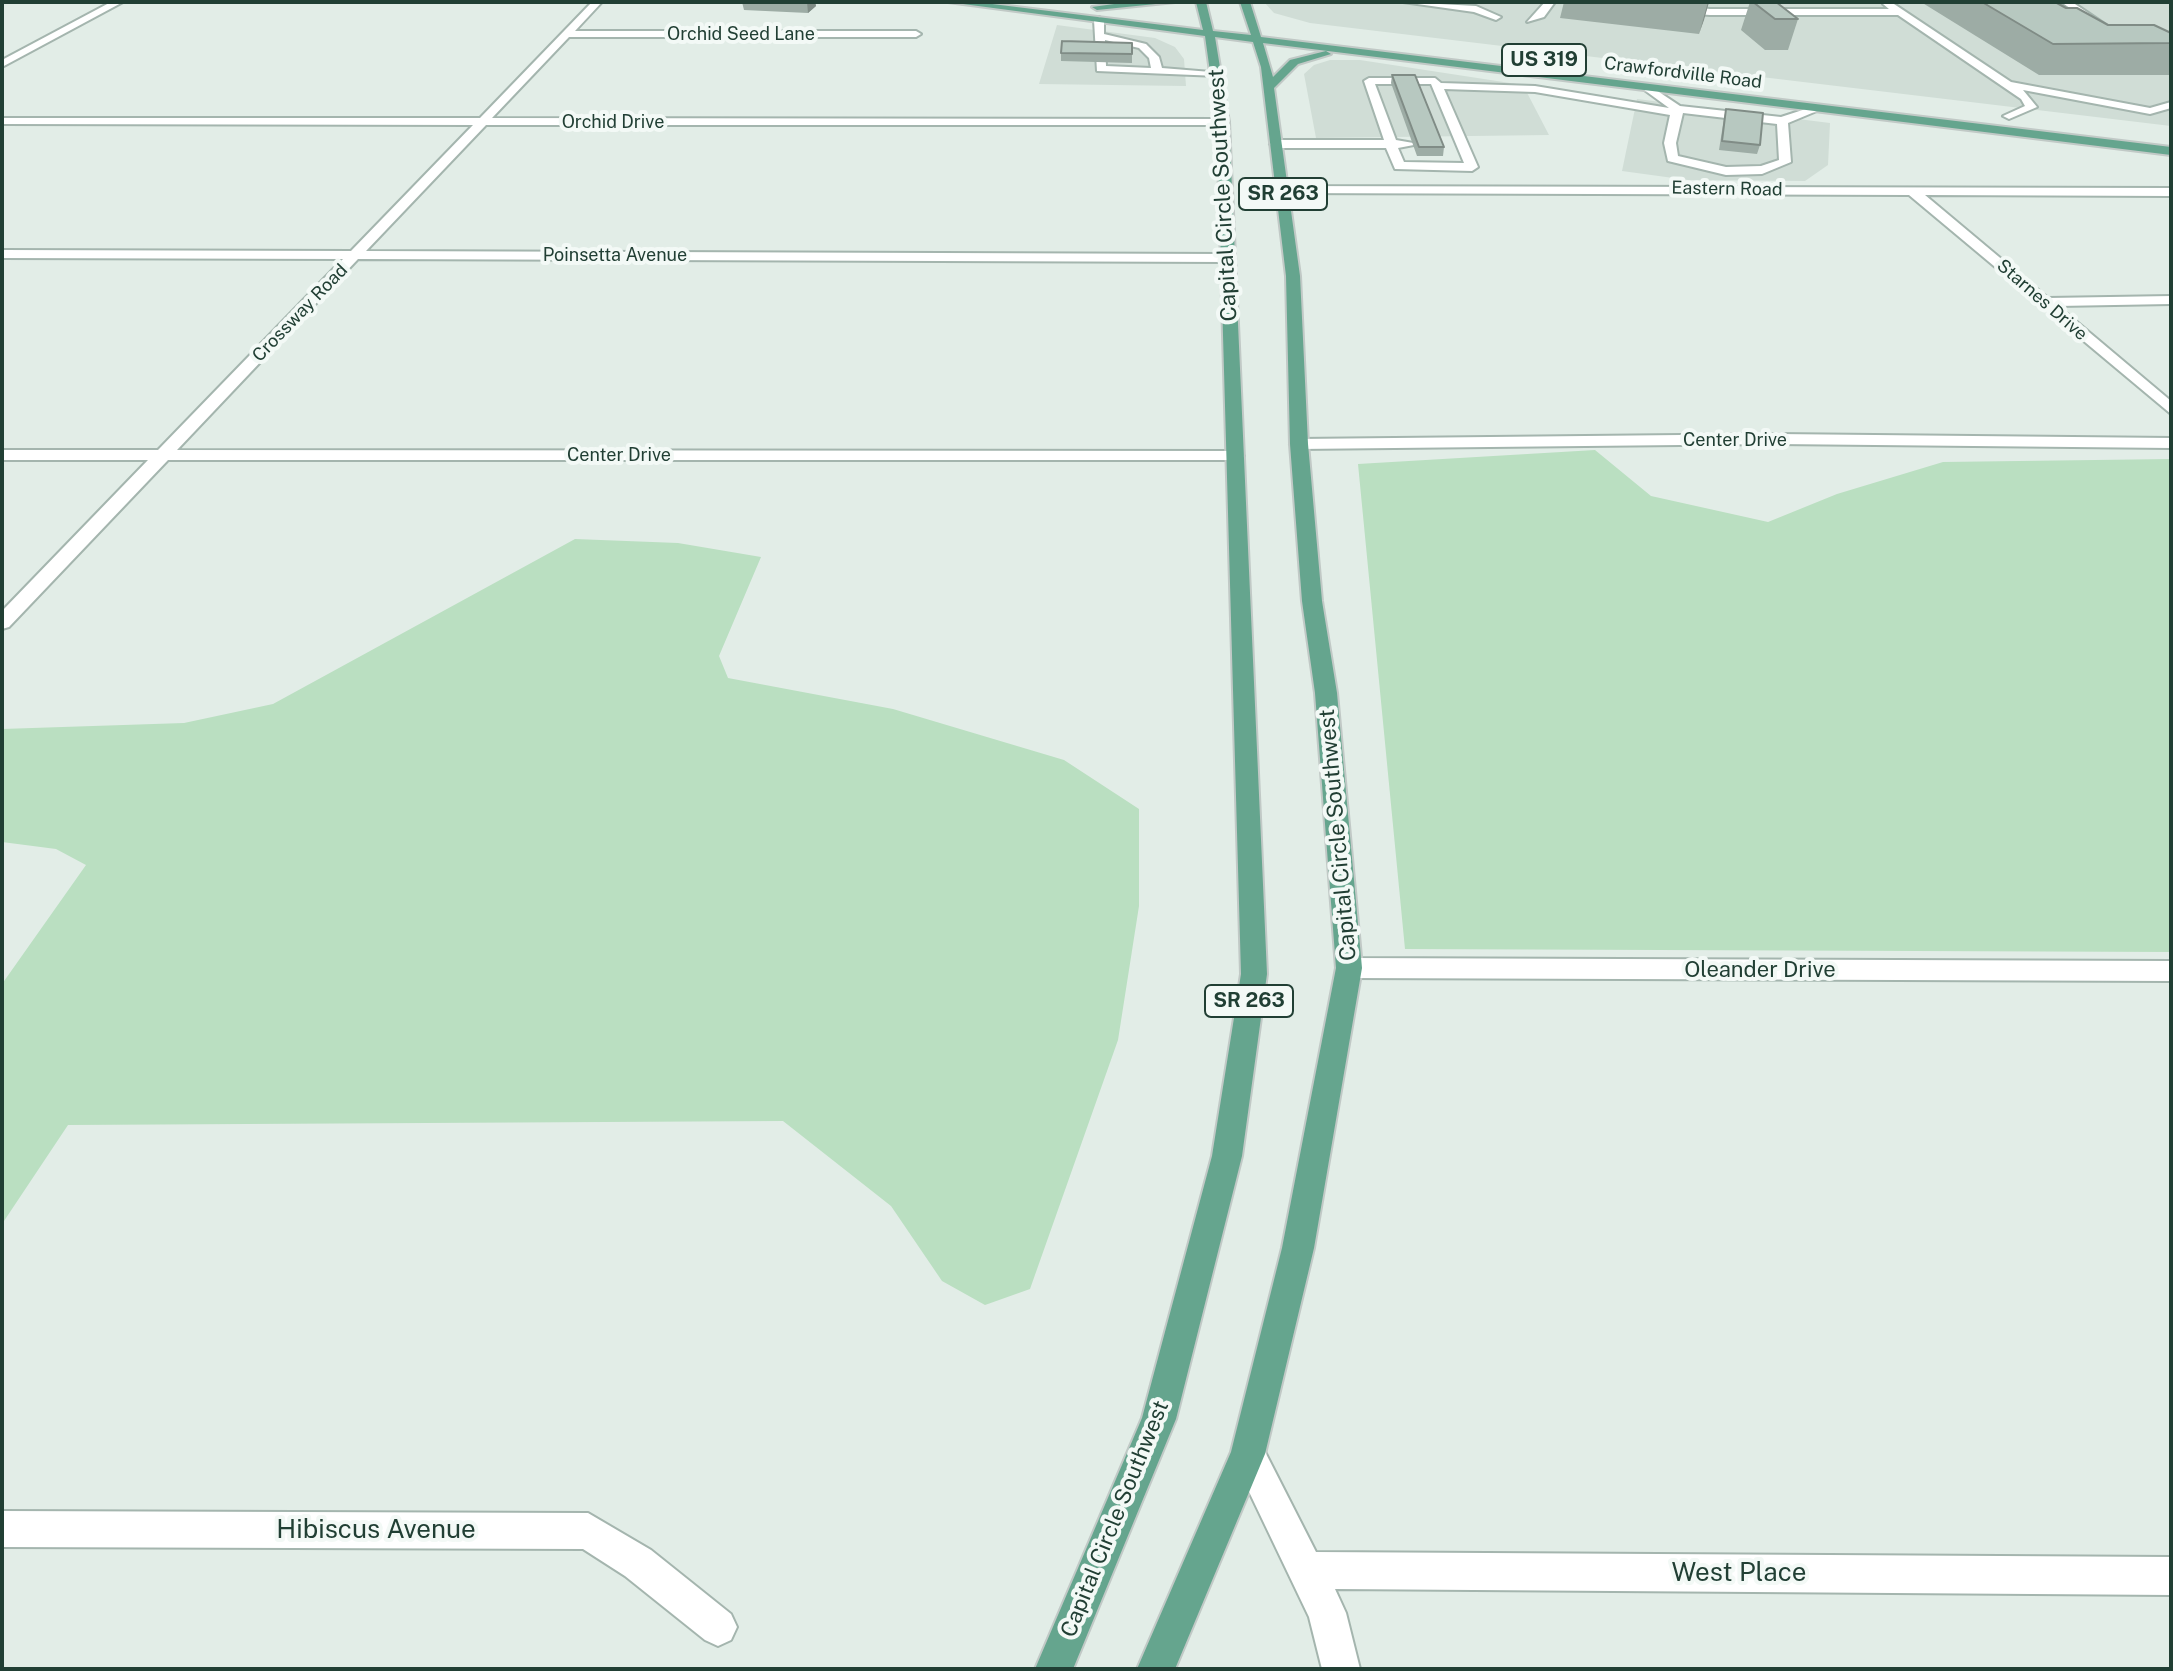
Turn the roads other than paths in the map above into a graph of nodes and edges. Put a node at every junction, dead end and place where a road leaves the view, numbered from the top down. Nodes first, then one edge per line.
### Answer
1 (118, 2) edge
2 (597, 2) edge
3 (953, 2) edge
4 (1170, 2) edge
5 (1201, 2) edge
6 (1245, 2) edge
7 (1408, 2) edge
8 (1550, 2) edge
9 (1651, 2) edge
10 (1886, 2) edge
11 (2066, 2) edge
12 (1098, 4) edge
13 (1084, 5) dead end
14 (1900, 12) junction
15 (1167, 15) dead end
16 (1496, 17) dead end
17 (1193, 18) dead end
18 (1099, 20) junction
19 (1206, 20) junction
20 (1530, 20) dead end
21 (1222, 22) dead end
22 (1237, 23) dead end
23 (1253, 25) junction
24 (1266, 27) dead end
25 (2111, 31) edge
26 (566, 34) junction
27 (916, 34) dead end
28 (1210, 34) junction
29 (1099, 36) junction
30 (1258, 40) junction
31 (1361, 52) junction
32 (2, 64) edge
33 (1467, 65) junction
34 (1157, 71) junction
35 (1218, 73) junction
36 (2012, 85) junction
37 (1647, 87) junction
38 (1268, 88) junction
39 (1416, 91) edge
40 (2171, 105) edge
41 (1818, 108) junction
42 (1677, 111) junction
43 (1385, 114) junction
44 (1994, 114) dead end
45 (1443, 115) junction
46 (2009, 116) junction
47 (2038, 120) dead end
48 (2, 121) edge
49 (482, 121) junction
50 (1223, 122) junction
51 (1771, 136) junction
52 (2169, 136) edge
53 (2074, 139) junction
54 (1412, 140) edge
55 (1670, 143) junction
56 (1276, 144) junction
57 (2171, 151) edge
58 (1282, 190) junction
59 (1912, 191) junction
60 (2171, 192) edge
61 (2, 254) edge
62 (355, 254) junction
63 (1228, 258) junction
64 (2171, 300) edge
65 (2048, 302) junction
66 (2171, 409) edge
67 (2171, 443) edge
68 (1299, 444) junction
69 (2, 455) edge
70 (163, 455) junction
71 (1235, 456) junction
72 (2, 623) edge
73 (1349, 968) junction
74 (2171, 971) edge
75 (1248, 1454) junction
76 (2, 1529) edge
77 (1307, 1570) junction
78 (2171, 1576) edge
79 (718, 1627) dead end
80 (1054, 1669) edge
81 (1156, 1669) edge
82 (1341, 1669) edge

1 - 32 street
2 - 26 street, Crossway Road
3 - 18 main road, Crawfordville Road
4 - 12 main road
5 - 19 main road, Capital Circle Southwest
6 - 23 main road, Capital Circle Southwest
7 - 16 street
8 - 20 street
9 - 14 street
10 - 14 street
11 - 25 street
12 - 13 main road
12 - 15 main road
14 - 36 street
17 - 19 main road
18 - 28 main road, Crawfordville Road
18 - 29 street
19 - 21 main road
19 - 28 main road, Capital Circle Southwest
22 - 23 main road
23 - 24 main road
23 - 30 main road, Capital Circle Southwest / SR 263
26 - 27 street, Orchid Seed Lane
26 - 49 street, Crossway Road
28 - 30 main road, Crawfordville Road / US 319
28 - 35 main road, Capital Circle Southwest / SR 263
29 - 34 street
29 - 34 street
30 - 31 main road, Crawfordville Road / US 319
30 - 38 main road, Capital Circle Southwest / SR 263
31 - 33 main road, Crawfordville Road / US 319
31 - 38 main road
33 - 37 main road, Crawfordville Road / US 319
33 - 45 street
34 - 35 street
35 - 50 main road, Capital Circle Southwest / SR 263
36 - 40 street
36 - 46 street
37 - 41 main road, Crawfordville Road / US 319
37 - 42 street
38 - 56 main road, Capital Circle Southwest / SR 263
39 - 45 street
41 - 51 street
41 - 53 main road, Crawfordville Road / US 319
42 - 45 street
42 - 51 street
42 - 55 street
43 - 45 street
43 - 45 street
43 - 54 street
43 - 56 street
44 - 46 main road
46 - 47 main road
48 - 49 street, Orchid Drive
49 - 50 street, Orchid Drive
49 - 62 street, Crossway Road
50 - 63 main road, Capital Circle Southwest / SR 263
51 - 55 street
51 - 55 street
52 - 53 main road
53 - 57 main road, Crawfordville Road / US 319
56 - 58 main road, Capital Circle Southwest / SR 263
58 - 59 street, Eastern Road
58 - 68 main road, Capital Circle Southwest / SR 263
59 - 60 street, Eastern Road
59 - 65 street, Starnes Drive
61 - 62 street, Poinsetta Avenue
62 - 63 street, Poinsetta Avenue
62 - 70 street, Crossway Road
63 - 71 main road, Capital Circle Southwest / SR 263
64 - 65 street
65 - 66 street, Starnes Drive
67 - 68 street, Center Drive
68 - 73 main road, Capital Circle Southwest / SR 263
69 - 70 street, Center Drive
70 - 71 street, Center Drive
70 - 72 street, Crossway Road
71 - 80 main road, Capital Circle Southwest / SR 263
73 - 74 street, Oleander Drive
73 - 75 main road, Capital Circle Southwest / SR 263
75 - 77 street
75 - 81 main road, Capital Circle Southwest / SR 263
76 - 79 street, Hibiscus Avenue
77 - 78 street, West Place
77 - 82 street

